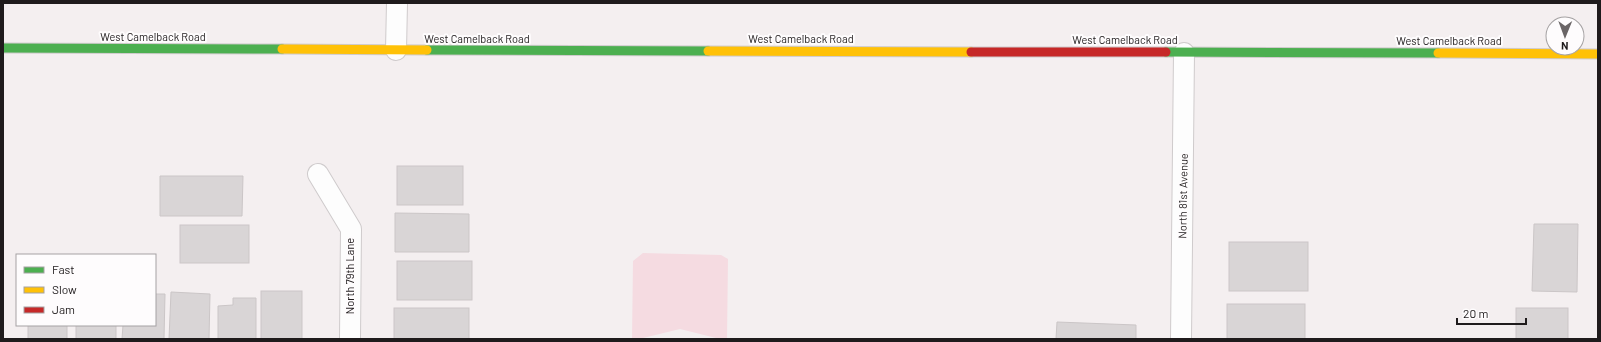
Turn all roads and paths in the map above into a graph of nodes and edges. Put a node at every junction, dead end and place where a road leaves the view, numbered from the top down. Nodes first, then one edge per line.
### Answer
1 (397, 3) edge
2 (3, 48) edge
3 (396, 50) junction
4 (1184, 53) junction
5 (1598, 54) edge
6 (318, 174) dead end
7 (350, 339) edge
8 (1181, 339) edge

1 - 3 street
2 - 3 main road, West Camelback Road
3 - 4 main road, West Camelback Road
4 - 5 main road, West Camelback Road
4 - 8 street, North 81st Avenue
6 - 7 street, North 79th Lane

